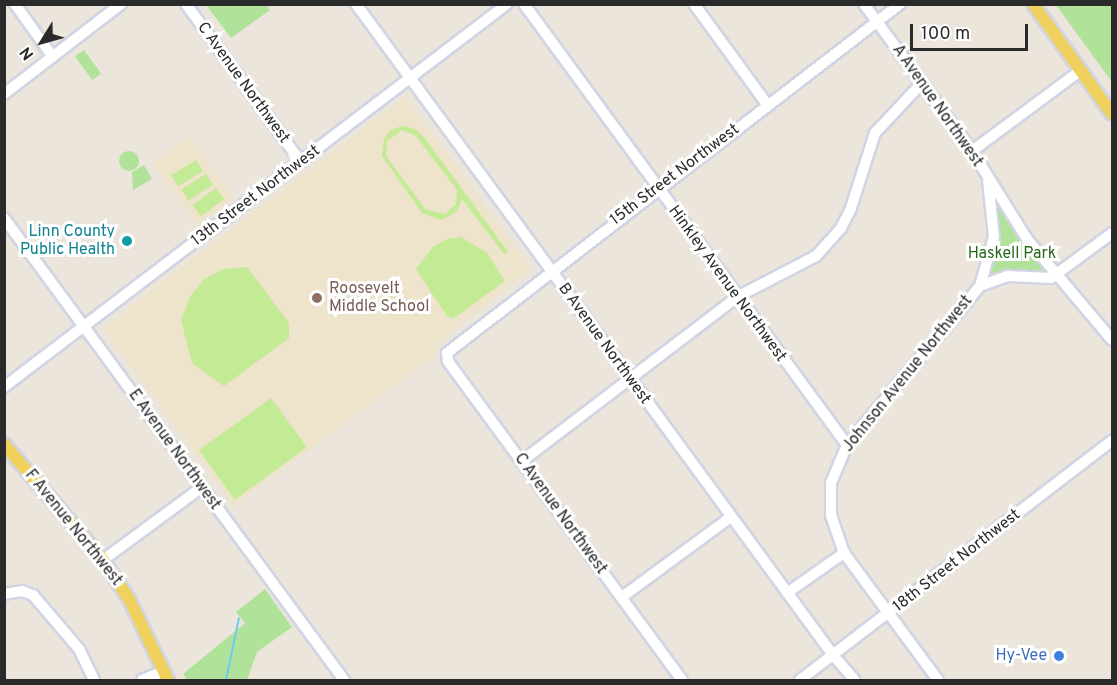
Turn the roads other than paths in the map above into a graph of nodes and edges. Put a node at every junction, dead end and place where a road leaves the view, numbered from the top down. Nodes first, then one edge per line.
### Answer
1 (15, 4) edge
2 (122, 4) edge
3 (186, 4) edge
4 (356, 4) edge
5 (507, 4) edge
6 (524, 4) edge
7 (694, 4) edge
8 (864, 4) edge
9 (900, 4) edge
10 (1033, 4) edge
11 (876, 22) junction
12 (53, 57) junction
13 (1081, 70) junction
14 (410, 78) junction
15 (922, 83) junction
16 (4, 94) edge
17 (767, 104) junction
18 (1113, 114) edge
19 (972, 152) junction
20 (301, 162) junction
21 (988, 180) junction
22 (657, 188) junction
23 (4, 218) edge
24 (1113, 233) edge
25 (550, 270) junction
26 (1057, 274) junction
27 (980, 286) junction
28 (737, 297) junction
29 (84, 327) junction
30 (1113, 340) edge
31 (452, 345) joint
32 (629, 378) junction
33 (4, 387) edge
34 (1113, 441) edge
35 (4, 444) edge
36 (847, 445) junction
37 (522, 461) junction
38 (202, 487) junction
39 (731, 517) junction
40 (844, 553) junction
41 (103, 560) junction
42 (7, 593) edge
43 (787, 593) junction
44 (622, 597) junction
45 (889, 614) junction
46 (833, 655) junction
47 (166, 676) edge
48 (94, 681) edge
49 (142, 681) edge
50 (344, 681) edge
51 (682, 681) edge
52 (800, 681) edge
53 (855, 681) edge
54 (938, 681) edge

1 - 12 street
2 - 12 street
3 - 20 street, C Avenue Northwest
4 - 14 street, B Avenue Northwest
5 - 14 street, 13th Street Northwest
6 - 22 street, Hinkley Avenue Northwest
7 - 17 street
8 - 11 street, A Avenue Northwest
9 - 11 street, 15th Street Northwest
10 - 13 main road
11 - 15 street, A Avenue Northwest
11 - 17 street, 15th Street Northwest
12 - 16 street
13 - 18 main road
13 - 19 street
14 - 20 street, 13th Street Northwest
14 - 25 street, B Avenue Northwest
15 - 19 street, A Avenue Northwest
15 - 28 street
17 - 22 street, 15th Street Northwest
19 - 21 street, A Avenue Northwest
20 - 29 street, 13th Street Northwest
21 - 26 street, A Avenue Northwest
21 - 27 street, Johnson Avenue Northwest
22 - 25 street, 15th Street Northwest
22 - 28 street, Hinkley Avenue Northwest
23 - 29 street, E Avenue Northwest
24 - 26 street
25 - 31 street, 15th Street Northwest
25 - 32 street, B Avenue Northwest
26 - 27 street
26 - 30 street, A Avenue Northwest
27 - 36 street, Johnson Avenue Northwest
28 - 32 street
28 - 36 street, Hinkley Avenue Northwest
29 - 33 street, 13th Street Northwest
29 - 38 street, E Avenue Northwest
31 - 37 street, C Avenue Northwest
32 - 37 street
32 - 39 street, B Avenue Northwest
34 - 45 street, 18th Street Northwest
35 - 41 main road, F Avenue Northwest
36 - 40 street, Johnson Avenue Northwest
37 - 44 street, C Avenue Northwest
38 - 41 street
38 - 50 street, E Avenue Northwest
39 - 43 street, B Avenue Northwest
39 - 44 street
40 - 43 street
40 - 45 street, Johnson Avenue Northwest
41 - 47 main road, F Avenue Northwest
42 - 48 street
43 - 46 street, B Avenue Northwest
44 - 51 street, C Avenue Northwest
45 - 46 street, 18th Street Northwest
45 - 54 street, Johnson Avenue Northwest
46 - 52 street, 18th Street Northwest
46 - 53 street, B Avenue Northwest
47 - 49 street

